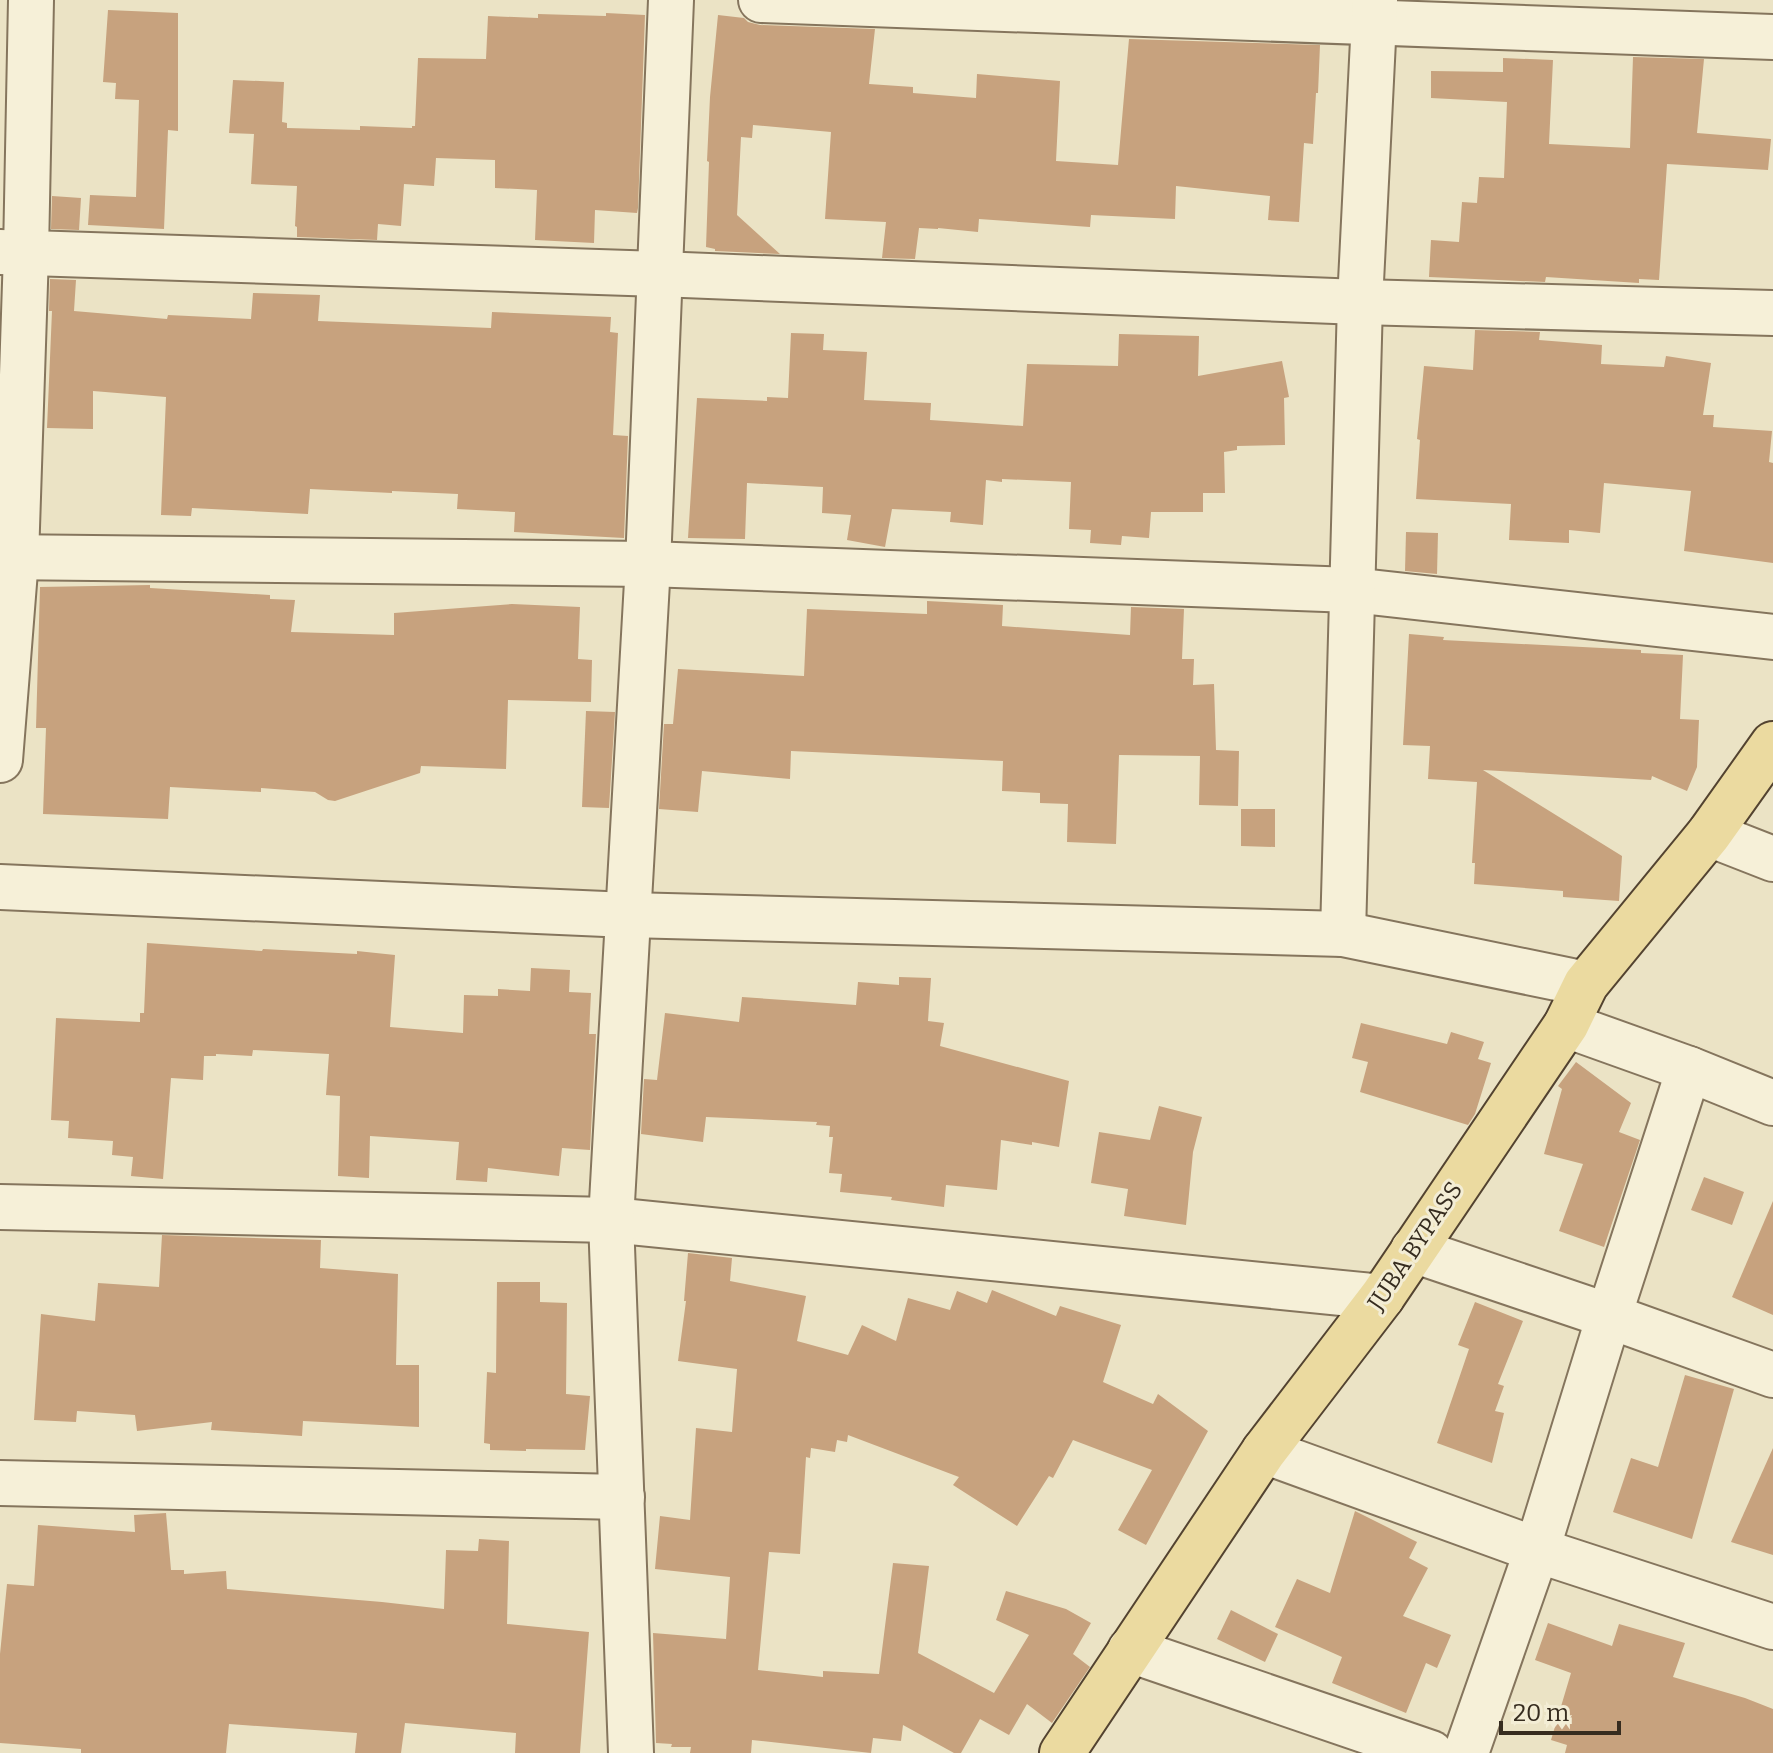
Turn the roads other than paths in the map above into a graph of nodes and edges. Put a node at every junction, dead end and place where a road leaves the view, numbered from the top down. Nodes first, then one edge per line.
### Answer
1 (31, 0) edge
2 (671, 0) edge
3 (761, 0) edge
4 (1375, 11) edge
5 (1773, 37) edge
6 (13, 252) edge
7 (659, 274) junction
8 (1360, 302) junction
9 (1773, 313) edge
10 (8, 558) edge
11 (648, 564) junction
12 (1352, 590) junction
13 (1773, 637) edge
14 (1773, 744) edge
15 (0, 760) edge
16 (1709, 834) junction
17 (1773, 859) edge
18 (0, 887) edge
19 (628, 915) junction
20 (1343, 934) junction
21 (1586, 984) junction
22 (1566, 1025) junction
23 (1689, 1069) junction
24 (1773, 1103) edge
25 (0, 1207) edge
26 (611, 1220) junction
27 (1413, 1250) junction
28 (1382, 1297) junction
29 (1609, 1316) junction
30 (1773, 1375) edge
31 (1264, 1451) junction
32 (0, 1483) edge
33 (622, 1497) junction
34 (1537, 1550) junction
35 (1773, 1627) edge
36 (1130, 1650) junction
37 (631, 1753) edge
38 (1062, 1753) edge
39 (1431, 1753) edge
40 (1466, 1753) edge

1 - 6 street
2 - 7 street
3 - 4 street
4 - 5 street
4 - 8 street
6 - 7 street
6 - 10 street
7 - 8 street
7 - 11 street
8 - 9 street
8 - 12 street
10 - 11 street
10 - 15 street
11 - 12 street
11 - 19 street
12 - 13 street
12 - 20 street
14 - 16 main road, JUBA BYPASS
16 - 17 street
16 - 21 main road, JUBA BYPASS
18 - 19 street
19 - 20 street
19 - 26 street
20 - 21 street
21 - 22 main road, JUBA BYPASS
22 - 23 street
22 - 27 main road, JUBA BYPASS
23 - 24 street
23 - 29 street
25 - 26 street
26 - 28 street
26 - 33 street
27 - 28 main road, JUBA BYPASS
27 - 29 street
28 - 31 main road, JUBA BYPASS
29 - 30 street
29 - 34 street
31 - 34 street
31 - 36 main road, JUBA BYPASS
32 - 33 street
33 - 37 street
34 - 35 street
34 - 40 street
36 - 38 main road, JUBA BYPASS
36 - 39 street

